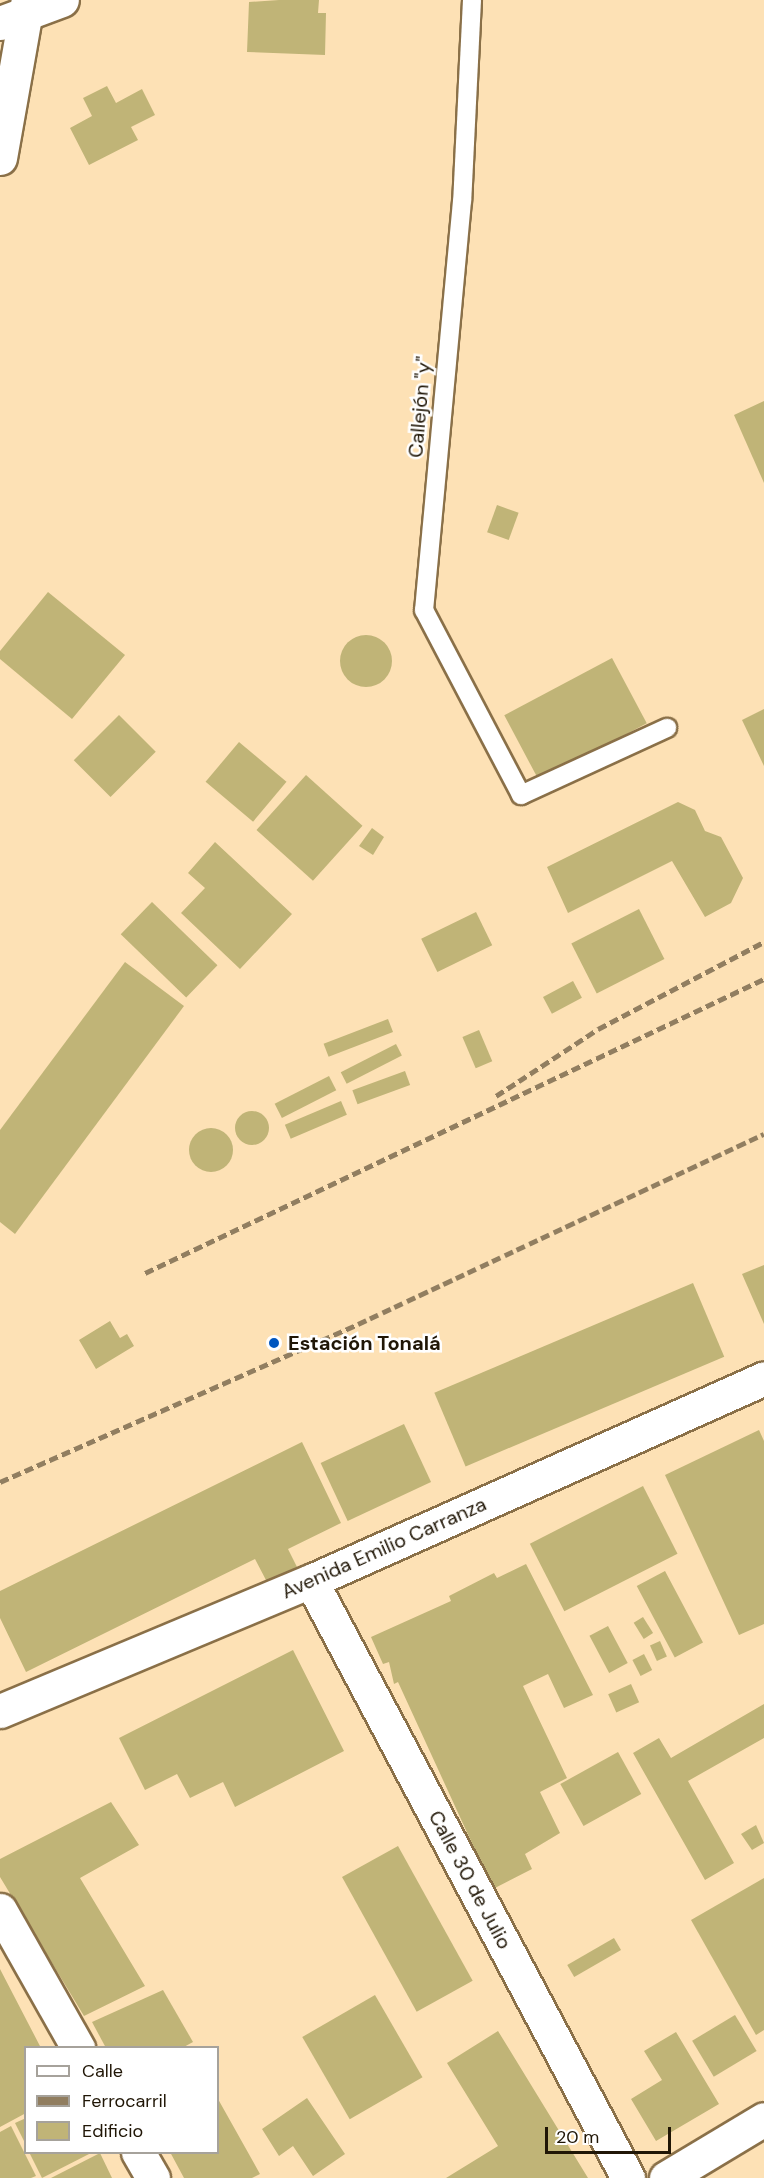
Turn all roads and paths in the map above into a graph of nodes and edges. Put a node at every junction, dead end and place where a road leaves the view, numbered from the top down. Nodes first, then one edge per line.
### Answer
1 (62, 0) edge
2 (472, 0) edge
3 (18, 12) edge
4 (0, 158) edge
5 (667, 728) dead end
6 (764, 1378) edge
7 (311, 1581) junction
8 (0, 1711) edge
9 (0, 1910) edge
10 (77, 2046) edge
11 (764, 2119) edge
12 (139, 2154) edge
13 (153, 2178) edge
14 (628, 2178) edge
15 (666, 2178) edge

1 - 3 street
2 - 5 lane, Callejón "y"
3 - 4 street
6 - 7 street, Avenida Emilio Carranza
7 - 8 street, Avenida Emilio Carranza
7 - 14 street, Calle 30 de Julio
9 - 10 street
11 - 15 street
12 - 13 street

